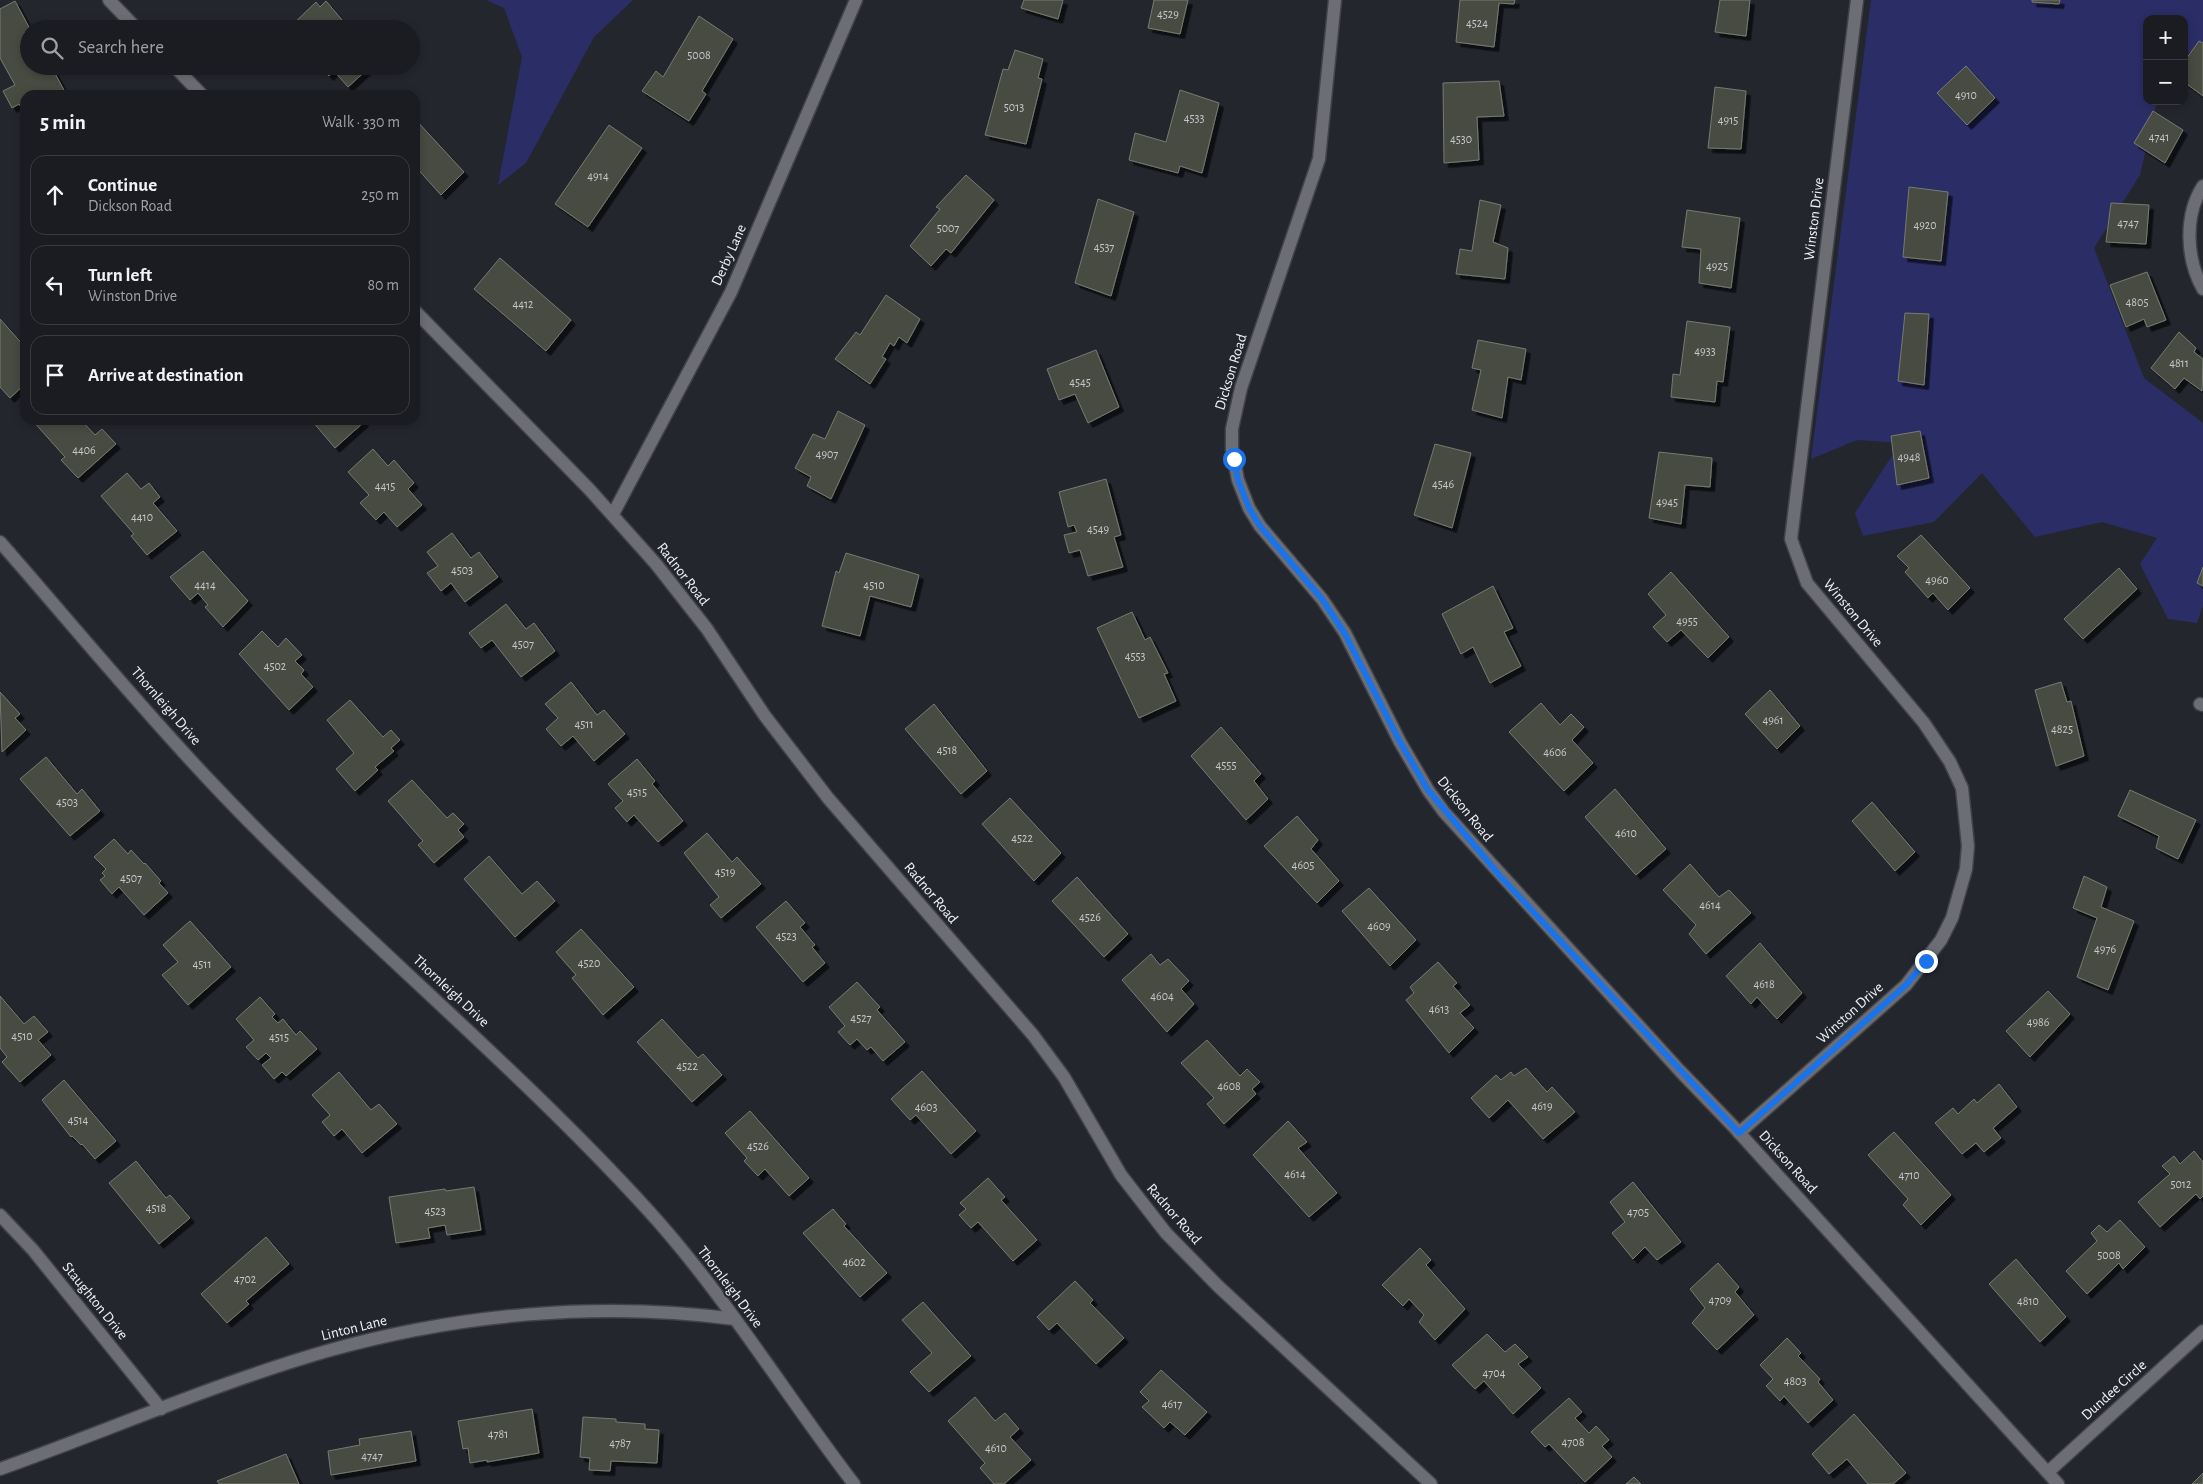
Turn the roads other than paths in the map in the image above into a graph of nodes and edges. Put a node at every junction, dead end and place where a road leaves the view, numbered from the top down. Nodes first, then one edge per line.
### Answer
1 (109, 0) edge
2 (856, 0) edge
3 (1335, 0) edge
4 (1857, 0) edge
5 (128, 20) edge
6 (183, 75) edge
7 (197, 90) edge
8 (2203, 186) edge
9 (2203, 289) edge
10 (420, 316) edge
11 (613, 514) junction
12 (0, 542) edge
13 (1739, 1133) junction
14 (0, 1215) edge
15 (735, 1319) junction
16 (2203, 1331) edge
17 (161, 1409) junction
18 (0, 1469) edge
19 (2048, 1472) junction
20 (854, 1484) edge
21 (1431, 1484) edge
22 (2058, 1484) edge

1 - 5 street
2 - 11 street, Derby Lane
3 - 13 street, Dickson Road
4 - 13 street, Winston Drive
6 - 7 street
8 - 9 street
10 - 11 street, Radnor Road
11 - 21 street, Radnor Road
12 - 15 street, Thornleigh Drive
13 - 19 street, Dickson Road
14 - 17 street, Staughton Drive
15 - 17 street, Linton Lane
15 - 20 street, Thornleigh Drive
16 - 19 street, Dundee Circle
17 - 18 street, Linton Lane
19 - 22 street, Dickson Road

